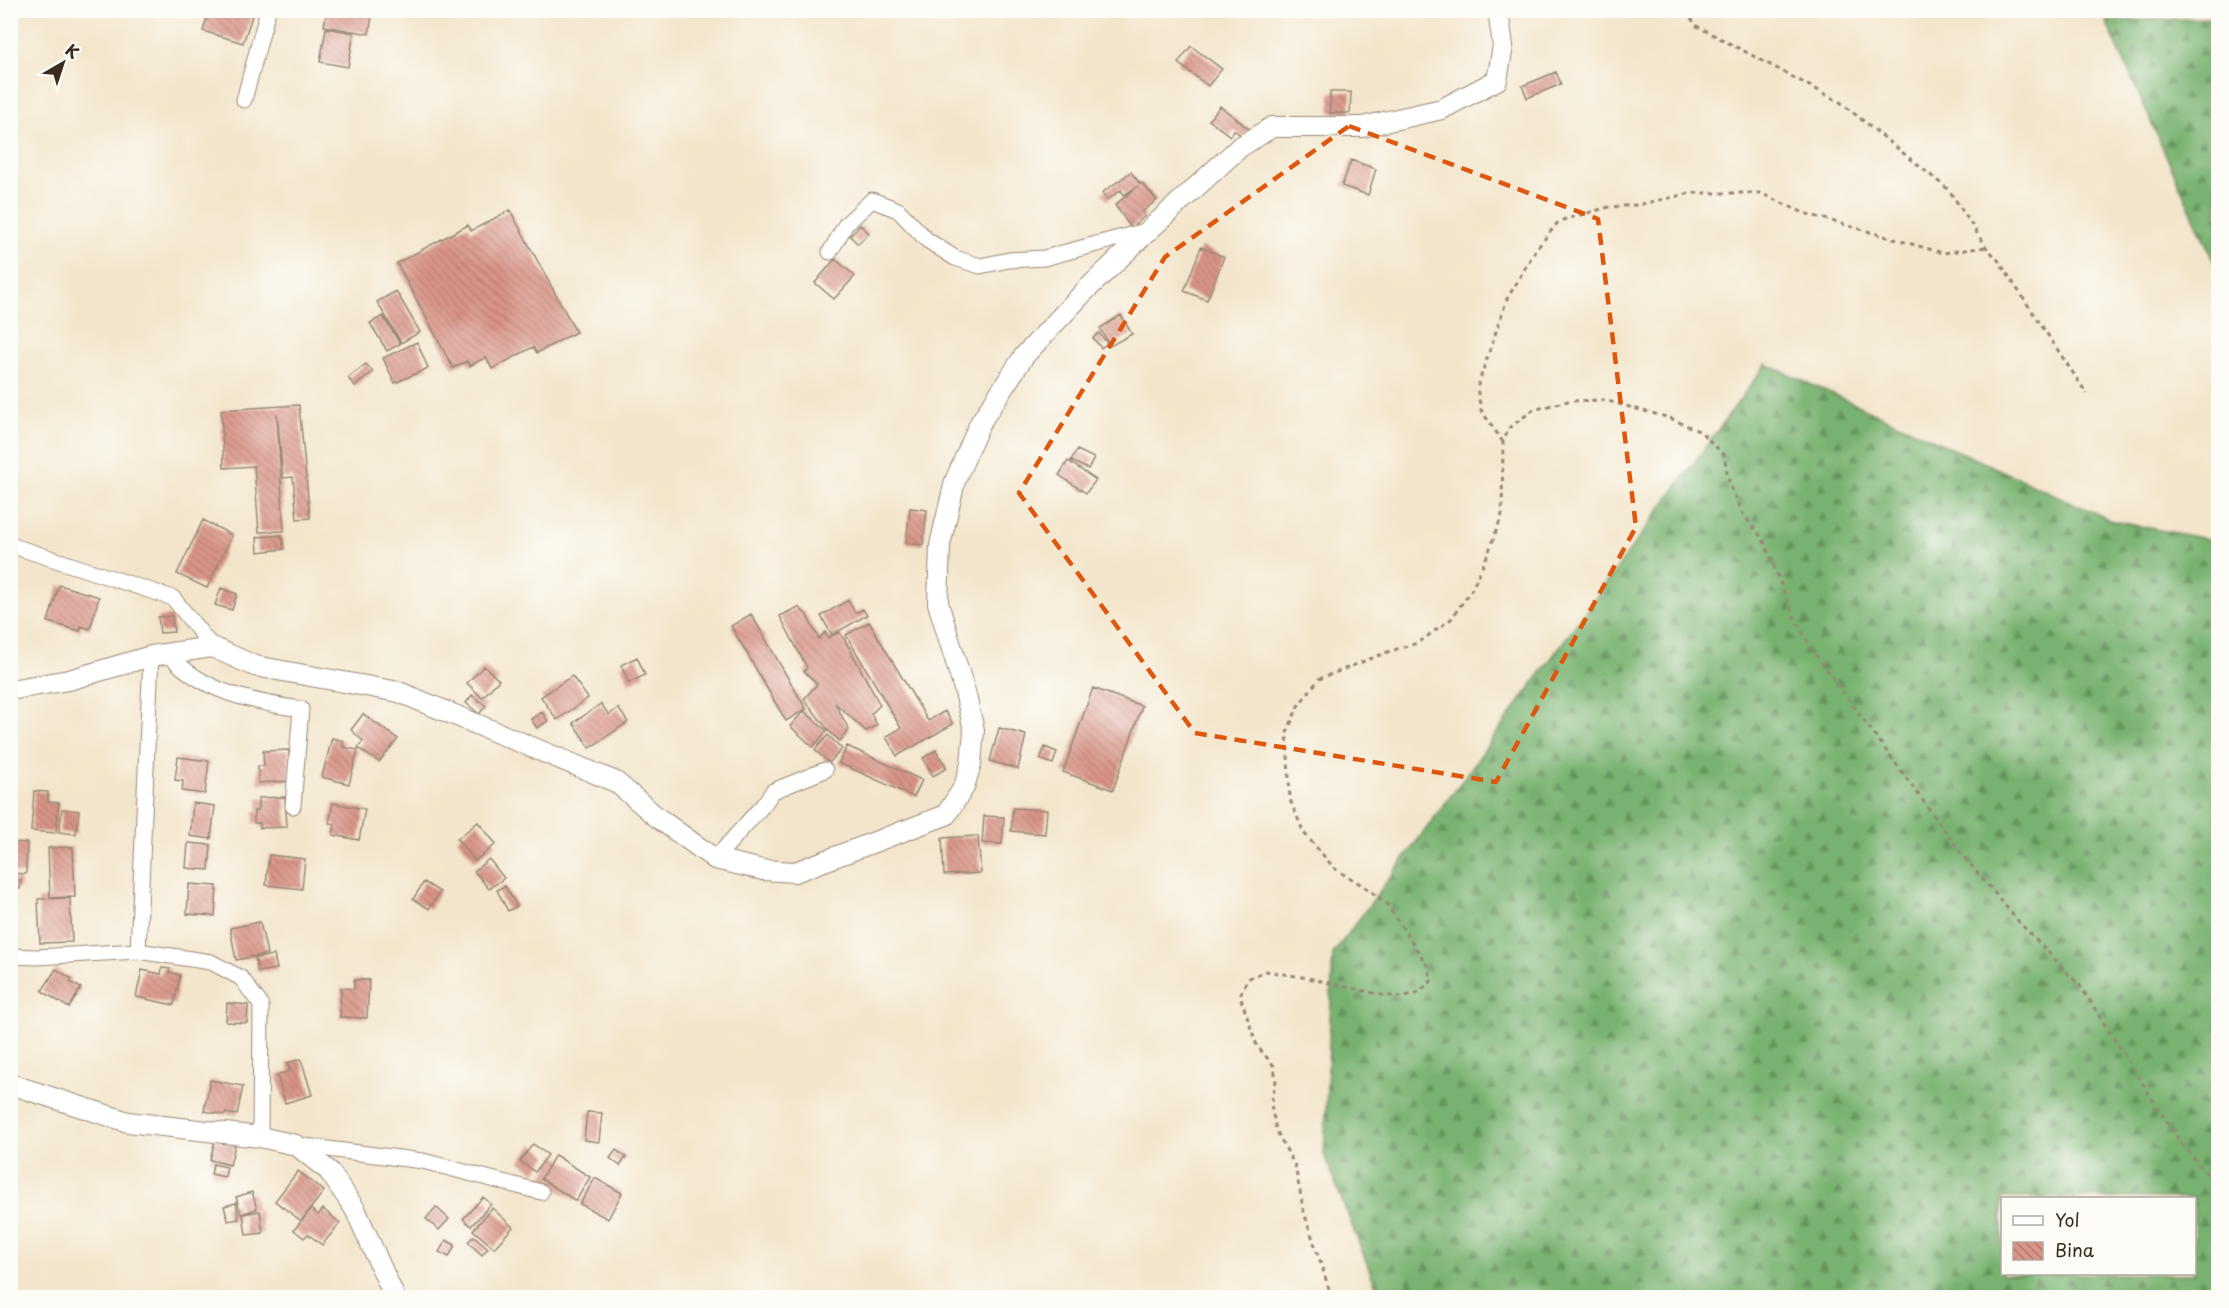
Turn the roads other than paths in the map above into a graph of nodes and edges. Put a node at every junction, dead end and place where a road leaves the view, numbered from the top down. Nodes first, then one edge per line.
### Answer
1 (268, 10) edge
2 (1498, 10) edge
3 (244, 100) dead end
4 (1149, 230) junction
5 (830, 252) dead end
6 (10, 545) edge
7 (212, 647) junction
8 (159, 654) junction
9 (10, 690) edge
10 (825, 770) dead end
11 (293, 806) dead end
12 (715, 859) junction
13 (138, 951) junction
14 (10, 956) edge
15 (10, 1084) edge
16 (260, 1137) junction
17 (296, 1145) junction
18 (541, 1192) dead end
19 (391, 1295) edge

1 - 3 street
2 - 4 street
4 - 5 street
4 - 12 street
6 - 7 street
7 - 8 street
7 - 12 street
8 - 9 street
8 - 11 street
8 - 13 street
10 - 12 street
13 - 14 street
13 - 16 street
15 - 16 street
16 - 17 street
17 - 18 street
17 - 19 street

